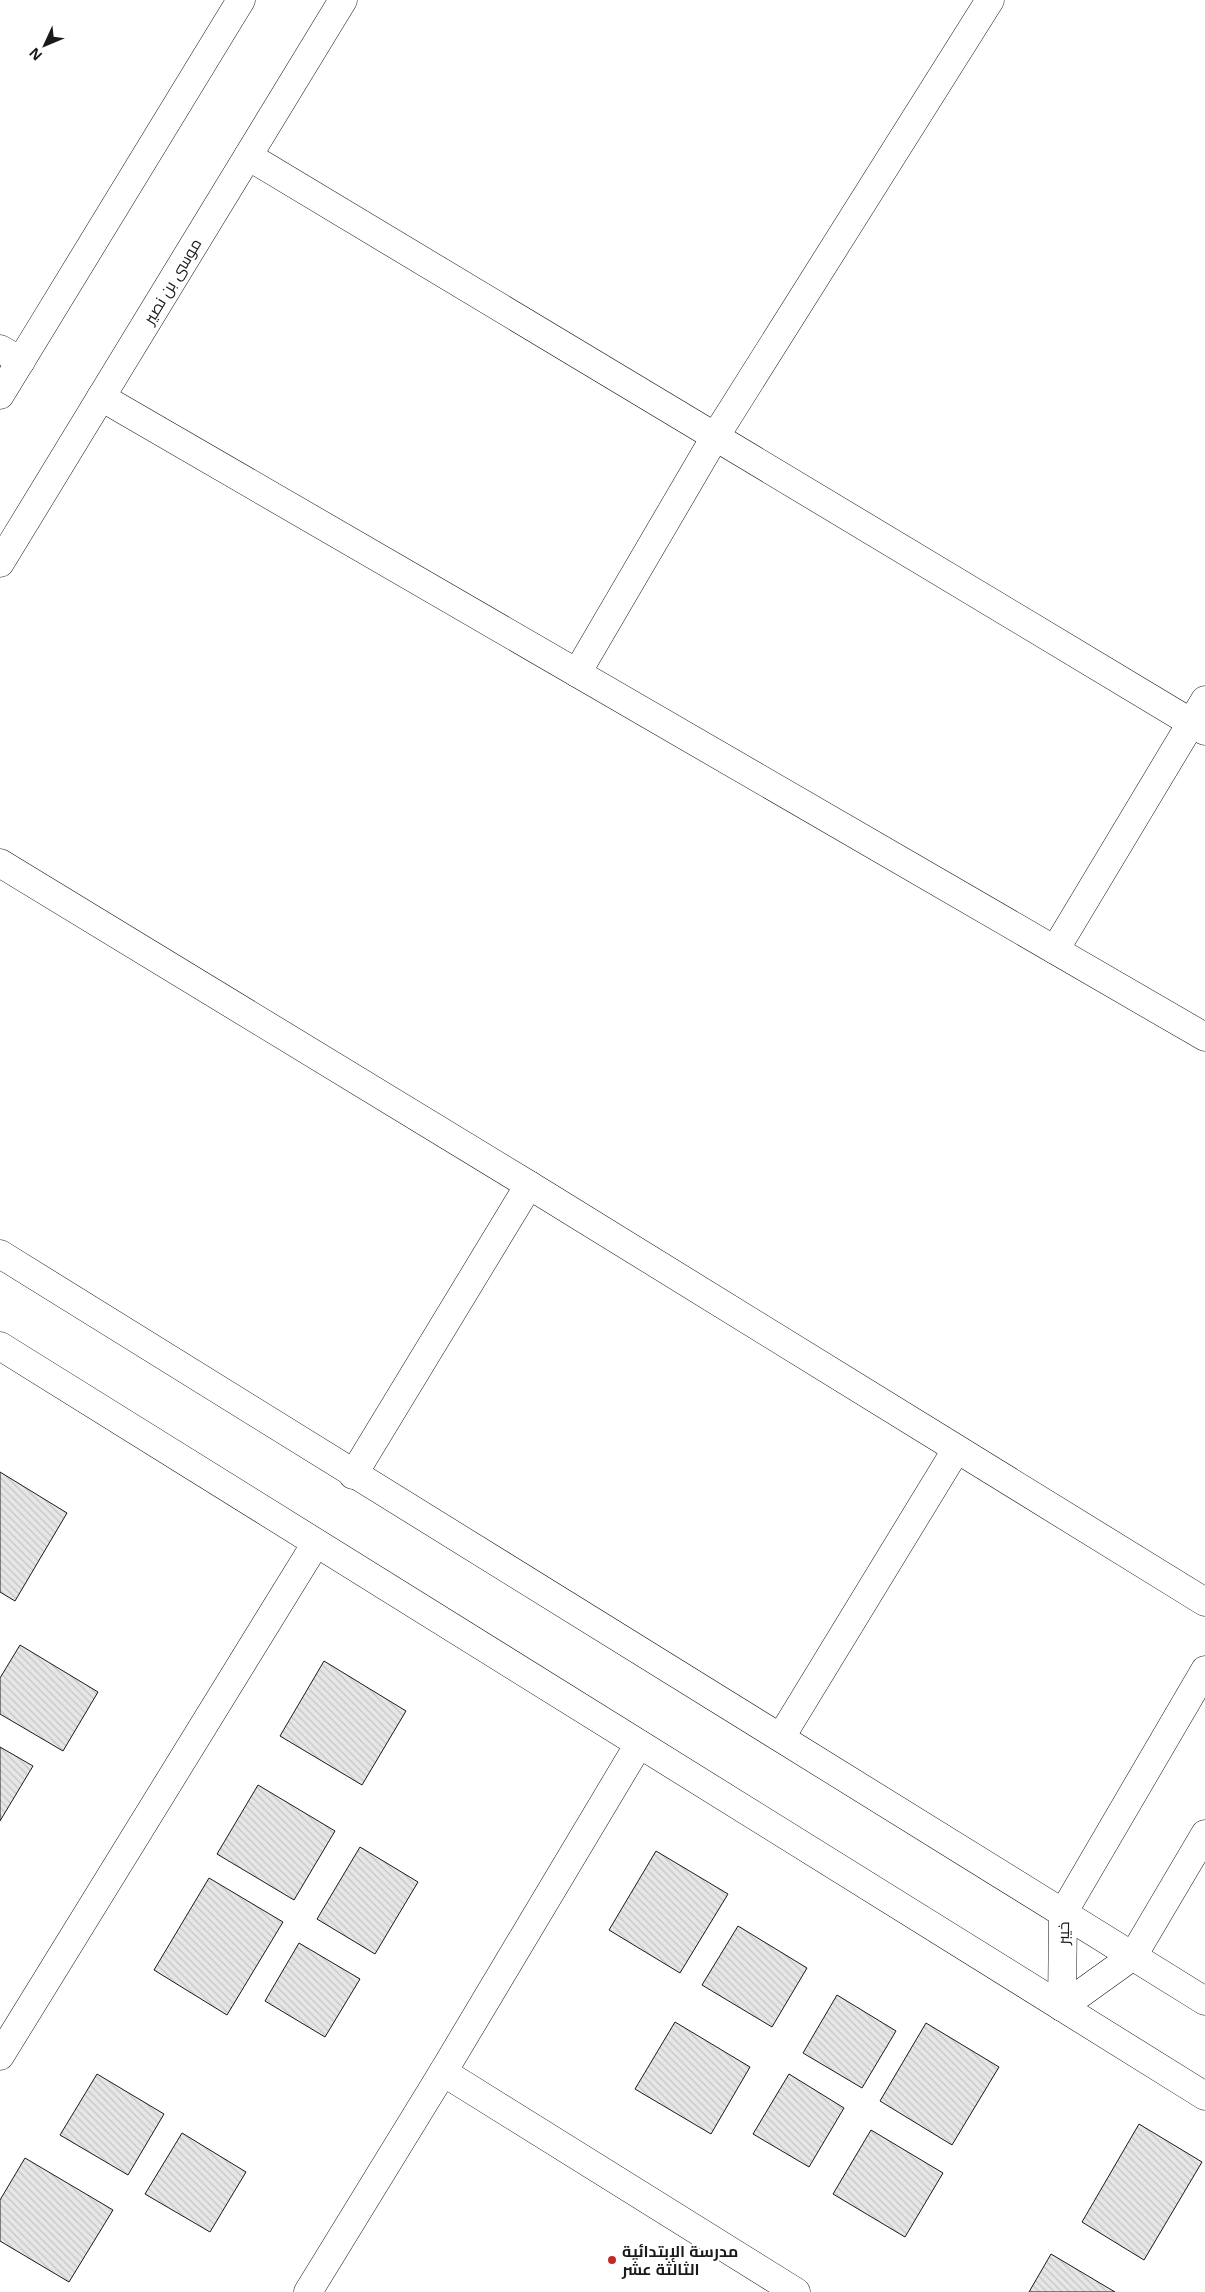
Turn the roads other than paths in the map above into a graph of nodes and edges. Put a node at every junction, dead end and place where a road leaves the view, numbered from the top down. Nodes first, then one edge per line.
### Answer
1 (241, 0) edge
2 (343, 0) edge
3 (990, 0) edge
4 (248, 156) junction
5 (10, 355) edge
6 (0, 395) edge
7 (101, 397) junction
8 (715, 437) junction
9 (0, 562) edge
10 (577, 673) junction
11 (1205, 700) edge
12 (1198, 727) edge
13 (0, 863) edge
14 (1055, 950) junction
15 (1205, 1037) edge
16 (529, 1185) junction
17 (0, 1254) edge
18 (0, 1346) edge
19 (956, 1450) junction
20 (353, 1474) junction
21 (316, 1543) junction
22 (1205, 1602) edge
23 (1205, 1670) edge
24 (781, 1737) junction
25 (639, 1744) junction
26 (1205, 1834) edge
27 (1063, 1913) junction
28 (1133, 1956) junction
29 (1205, 2001) edge
30 (1062, 2007) junction
31 (0, 2056) edge
32 (443, 2072) junction
33 (1205, 2096) edge
34 (308, 2292) edge
35 (796, 2292) edge

1 - 5 street
2 - 4 street, موسى بن نصير
3 - 8 street
4 - 7 street, موسى بن نصير
4 - 8 street
5 - 6 street
7 - 9 street, موسى بن نصير
7 - 10 street
8 - 10 street
8 - 12 street
10 - 14 street
11 - 12 street
12 - 14 street
13 - 16 street
14 - 15 street
16 - 19 street
16 - 20 street
17 - 20 street
18 - 21 street
19 - 22 street
19 - 24 street
20 - 24 street
21 - 25 street
21 - 31 street
23 - 27 street, خيبر
24 - 27 street
25 - 30 street
25 - 32 street
26 - 28 street
27 - 28 street
27 - 30 street, خيبر
28 - 29 street
28 - 30 street
30 - 33 street
32 - 34 street
32 - 35 street

